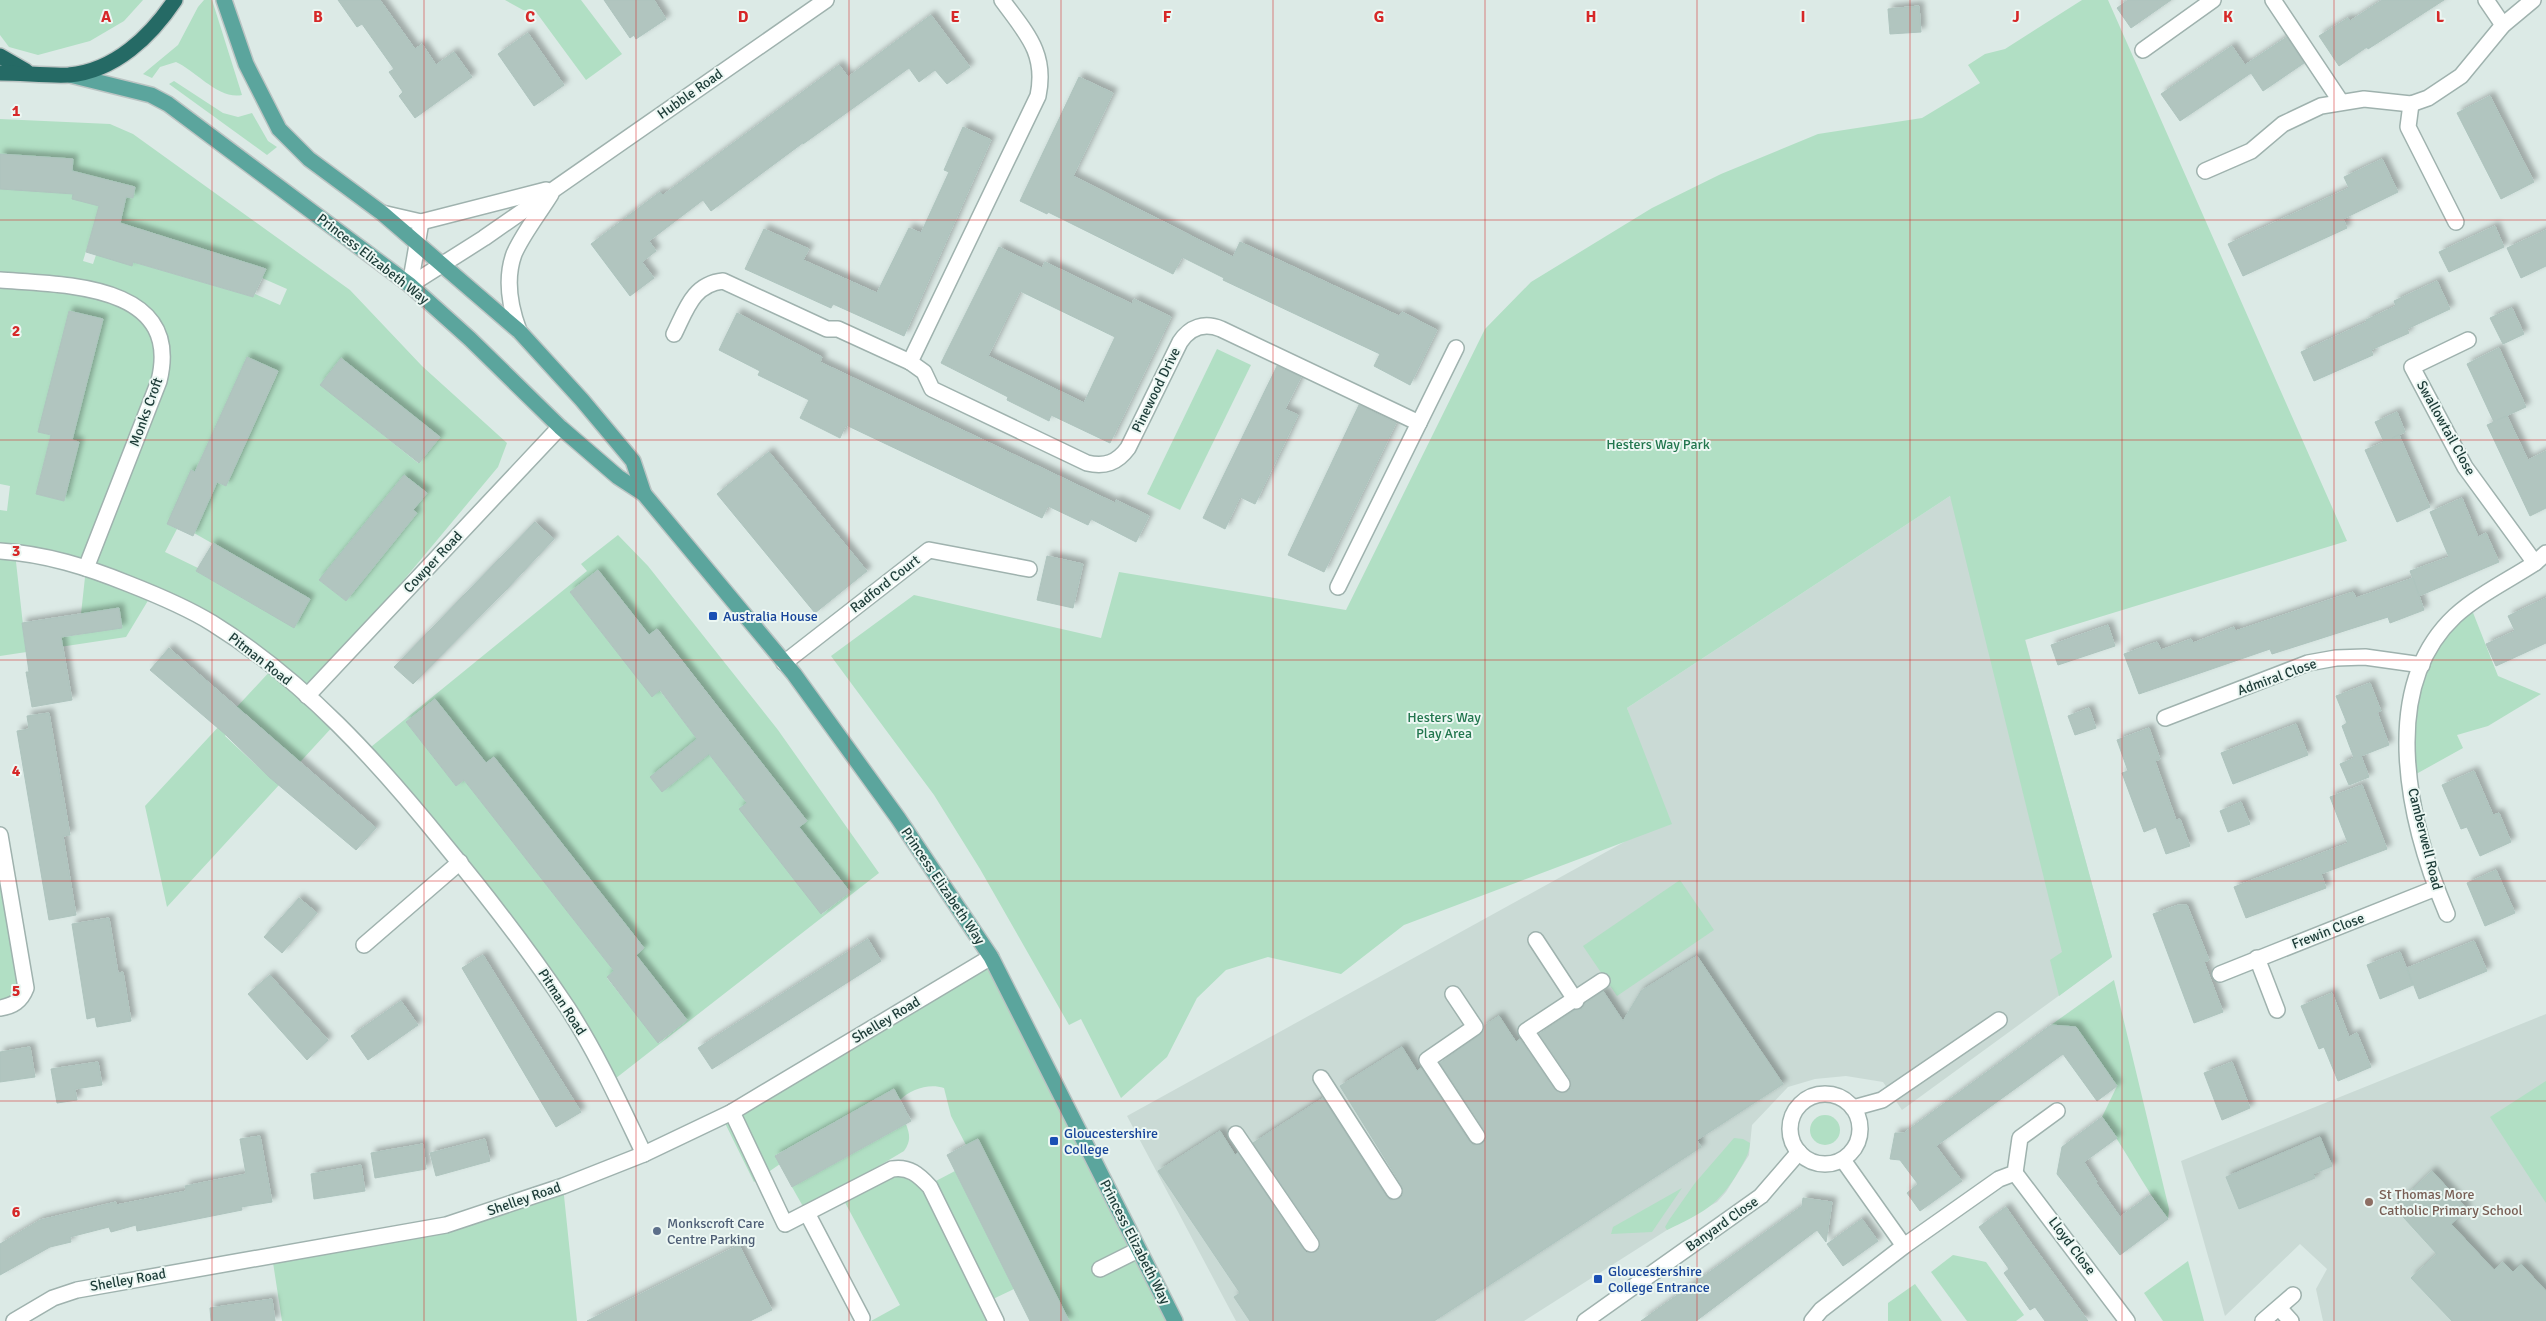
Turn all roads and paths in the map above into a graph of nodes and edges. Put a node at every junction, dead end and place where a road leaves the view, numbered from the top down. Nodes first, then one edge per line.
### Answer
1 (175, 0) edge
2 (224, 0) edge
3 (826, 0) edge
4 (1002, 0) edge
5 (2213, 0) edge
6 (2273, 0) edge
7 (2486, 0) edge
8 (2533, 0) edge
9 (2503, 24) junction
10 (2143, 50) dead end
11 (0, 56) edge
12 (0, 73) edge
13 (29, 74) junction
14 (70, 75) junction
15 (2341, 102) junction
16 (2411, 104) junction
17 (2205, 171) dead end
18 (554, 188) junction
19 (382, 213) junction
20 (421, 222) junction
21 (2456, 222) dead end
22 (417, 243) junction
23 (442, 264) junction
24 (0, 280) edge
25 (410, 285) junction
26 (519, 331) junction
27 (674, 334) dead end
28 (2468, 340) dead end
29 (1456, 348) dead end
30 (910, 362) junction
31 (1419, 423) junction
32 (560, 427) junction
33 (644, 494) junction
34 (0, 551) edge
35 (2546, 553) edge
36 (2535, 563) junction
37 (86, 568) junction
38 (1029, 569) dead end
39 (1338, 587) dead end
40 (784, 663) junction
41 (2422, 665) junction
42 (307, 696) junction
43 (2165, 718) dead end
44 (0, 835) edge
45 (460, 862) junction
46 (2436, 888) junction
47 (2447, 914) dead end
48 (1536, 940) dead end
49 (364, 945) dead end
50 (991, 958) junction
51 (2257, 958) junction
52 (2220, 974) dead end
53 (1602, 981) dead end
54 (1453, 994) dead end
55 (1575, 1000) junction
56 (0, 1008) edge
57 (2277, 1010) dead end
58 (1999, 1020) dead end
59 (1321, 1078) dead end
60 (1562, 1084) dead end
61 (1853, 1108) junction
62 (732, 1112) junction
63 (2057, 1112) dead end
64 (1236, 1134) dead end
65 (1478, 1136) dead end
66 (1799, 1152) junction
67 (644, 1154) junction
68 (1843, 1160) junction
69 (2015, 1173) junction
70 (1394, 1190) dead end
71 (807, 1214) junction
72 (1311, 1244) dead end
73 (1904, 1246) junction
74 (1138, 1250) junction
75 (1100, 1269) dead end
76 (2292, 1295) dead end
77 (2279, 1308) junction
78 (32, 1315) edge
79 (862, 1318) dead end
80 (14, 1321) edge
81 (996, 1321) edge
82 (1175, 1321) edge
83 (1585, 1321) edge
84 (1812, 1321) edge
85 (2127, 1321) edge
86 (2263, 1321) edge
87 (2291, 1321) edge

1 - 14 highway
2 - 19 main road, Princess Elizabeth Way
3 - 18 street, Hubble Road
4 - 30 street
5 - 10 street
6 - 15 street
7 - 9 street
8 - 9 street
9 - 16 street
11 - 13 highway
12 - 13 highway
13 - 14 highway
14 - 25 main road, Princess Elizabeth Way
15 - 16 street
15 - 17 street
16 - 21 street
18 - 20 street, Hubble Road
18 - 23 street, Hubble Road
18 - 26 street, Hubble Road
19 - 20 street, Hubble Road
19 - 22 main road, Princess Elizabeth Way
20 - 22 street
22 - 23 main road, Princess Elizabeth Way
22 - 25 street
23 - 25 street, Hubble Road
23 - 26 main road, Princess Elizabeth Way
24 - 37 street, Monks Croft
25 - 32 main road, Princess Elizabeth Way
26 - 33 main road, Princess Elizabeth Way
27 - 30 street, Pinewood Drive
28 - 36 street, Swallowtail Close
29 - 31 street
30 - 31 street, Pinewood Drive
31 - 39 street
32 - 33 main road, Princess Elizabeth Way
32 - 42 street, Cowper Road
33 - 40 main road, Princess Elizabeth Way
34 - 37 street, Pitman Road
35 - 36 street, Camberwell Road
36 - 41 street, Camberwell Road
37 - 42 street, Pitman Road
38 - 40 street, Radford Court
40 - 50 main road, Princess Elizabeth Way
41 - 43 street, Admiral Close
41 - 46 street, Camberwell Road
42 - 45 street, Pitman Road
44 - 56 street
45 - 49 street
45 - 67 street, Pitman Road
46 - 47 street, Camberwell Road
46 - 51 street, Frewin Close
48 - 55 street
50 - 62 street, Shelley Road
50 - 74 main road, Princess Elizabeth Way
51 - 52 street, Frewin Close
51 - 57 street
53 - 55 street
54 - 65 street
55 - 60 street
58 - 61 street
59 - 70 street
61 - 66 street
61 - 68 street
62 - 67 street, Shelley Road
62 - 71 street
63 - 69 street
64 - 72 street
66 - 68 street
66 - 83 street, Banyard Close
67 - 78 street, Shelley Road
68 - 73 street
69 - 73 street
69 - 85 street, Lloyd Close
71 - 79 street
71 - 81 street
73 - 84 street
74 - 75 street
74 - 82 main road, Princess Elizabeth Way
76 - 77 street
77 - 86 street
77 - 87 street
78 - 80 street, Shelley Road

